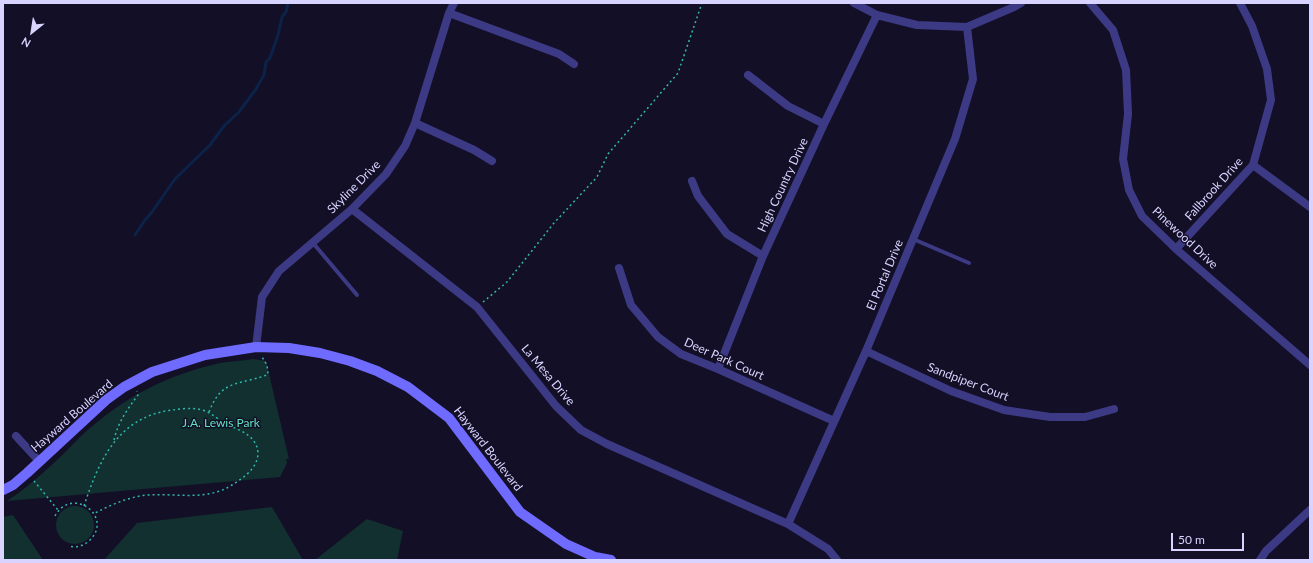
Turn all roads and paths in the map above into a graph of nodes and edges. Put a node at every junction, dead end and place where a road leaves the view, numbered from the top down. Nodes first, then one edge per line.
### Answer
1 (454, 3) edge
2 (702, 3) edge
3 (854, 3) edge
4 (1021, 3) edge
5 (1090, 3) edge
6 (1240, 3) edge
7 (449, 12) junction
8 (878, 16) junction
9 (967, 27) junction
10 (574, 64) dead end
11 (748, 76) dead end
12 (415, 123) junction
13 (824, 124) junction
14 (492, 161) dead end
15 (1253, 165) junction
16 (692, 181) dead end
17 (1310, 207) edge
18 (352, 208) junction
19 (913, 239) junction
20 (312, 242) junction
21 (1176, 249) junction
22 (763, 256) junction
23 (969, 263) dead end
24 (619, 268) dead end
25 (357, 295) dead end
26 (477, 307) junction
27 (256, 346) junction
28 (866, 351) junction
29 (1310, 365) edge
30 (718, 369) junction
31 (134, 382) junction
32 (1114, 409) dead end
33 (209, 412) junction
34 (834, 421) junction
35 (16, 436) dead end
36 (113, 442) junction
37 (39, 460) junction
38 (27, 473) junction
39 (3, 490) edge
40 (84, 506) junction
41 (59, 510) junction
42 (1310, 510) edge
43 (95, 513) junction
44 (55, 516) dead end
45 (788, 524) junction
46 (68, 546) dead end
47 (595, 558) edge
48 (611, 560) edge
49 (837, 560) edge
50 (1260, 560) edge

1 - 7 street, Skyline Drive
2 - 26 path
3 - 8 street
4 - 9 street
5 - 21 street, Pinewood Drive
6 - 15 street, Fallbrook Drive
7 - 10 street
7 - 12 street, Skyline Drive
8 - 9 street
8 - 13 street, High Country Drive
9 - 19 street, El Portal Drive
11 - 13 street
12 - 14 street
12 - 18 street, Skyline Drive
13 - 22 street, High Country Drive
15 - 17 street
15 - 21 street, Fallbrook Drive
16 - 22 street
18 - 20 street, Skyline Drive
18 - 26 street, La Mesa Drive
19 - 23 lane
19 - 28 street, El Portal Drive
20 - 25 lane
20 - 27 street, Skyline Drive
21 - 29 street, Pinewood Drive
22 - 30 street, High Country Drive
24 - 30 street, Deer Park Court
26 - 45 street, La Mesa Drive
27 - 31 main road, Hayward Boulevard
27 - 33 path
27 - 47 main road, Hayward Boulevard
28 - 32 street, Sandpiper Court
28 - 34 street, El Portal Drive
30 - 34 street, Deer Park Court
31 - 36 path
31 - 37 main road, Hayward Boulevard
33 - 36 path
33 - 43 path
34 - 45 street, El Portal Drive
35 - 37 street
36 - 40 path
37 - 38 main road, Hayward Boulevard
38 - 39 main road, Hayward Boulevard
38 - 41 path
40 - 41 path
40 - 43 path
41 - 44 path
42 - 50 street
43 - 46 path
45 - 49 street, La Mesa Drive
47 - 48 main road, Hayward Boulevard

